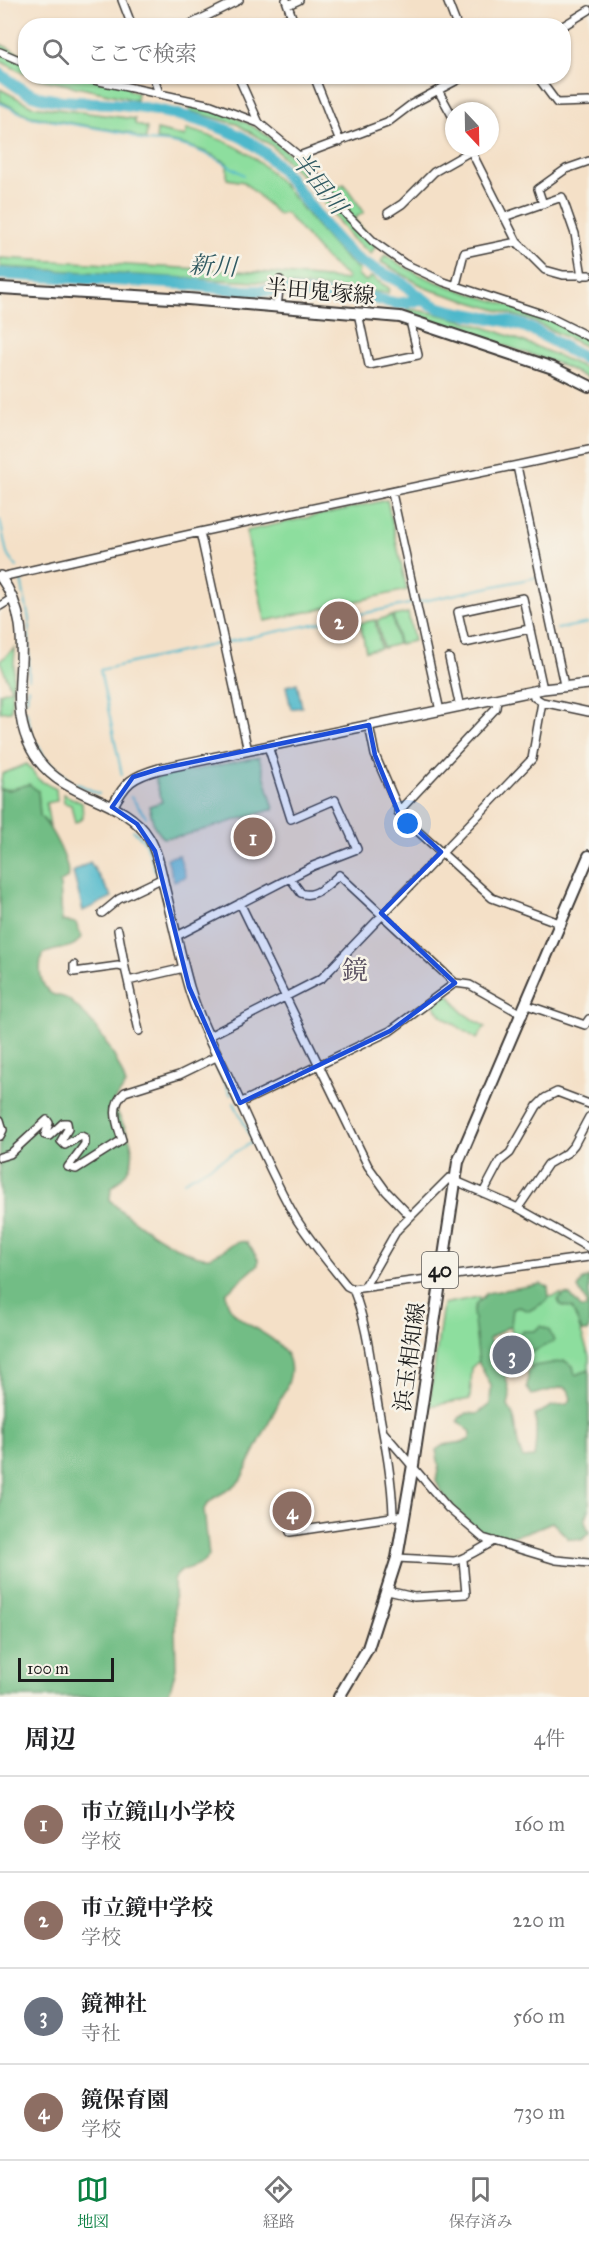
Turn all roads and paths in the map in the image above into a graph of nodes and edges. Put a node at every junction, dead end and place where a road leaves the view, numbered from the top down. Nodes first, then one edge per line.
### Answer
1 (122, 0) edge
2 (239, 0) edge
3 (299, 0) edge
4 (447, 0) edge
5 (287, 2) edge
6 (589, 10) edge
7 (291, 17) edge
8 (129, 18) edge
9 (203, 18) edge
10 (454, 18) edge
11 (571, 21) edge
12 (0, 52) edge
13 (18, 60) edge
14 (115, 84) edge
15 (156, 84) edge
16 (242, 84) edge
17 (317, 84) edge
18 (449, 84) edge
19 (543, 84) edge
20 (440, 92) junction
21 (159, 93) junction
22 (445, 102) edge
23 (589, 102) edge
24 (259, 123) junction
25 (340, 142) junction
26 (299, 156) junction
27 (459, 156) edge
28 (474, 156) edge
29 (589, 161) edge
30 (543, 204) junction
31 (388, 213) dead end
32 (504, 217) junction
33 (517, 242) junction
34 (586, 276) edge
35 (280, 280) dead end
36 (456, 285) junction
37 (0, 288) edge
38 (277, 305) junction
39 (357, 313) junction
40 (412, 320) junction
41 (589, 337) edge
42 (589, 386) edge
43 (589, 450) edge
44 (517, 466) junction
45 (392, 493) junction
46 (200, 532) junction
47 (1, 577) edge
48 (13, 598) junction
49 (0, 606) edge
50 (530, 629) junction
51 (449, 658) dead end
52 (589, 684) edge
53 (564, 686) junction
54 (543, 689) junction
55 (533, 692) junction
56 (497, 699) junction
57 (542, 702) junction
58 (460, 707) junction
59 (440, 711) junction
60 (589, 712) edge
61 (369, 725) junction
62 (268, 746) junction
63 (248, 751) junction
64 (112, 807) junction
65 (398, 812) junction
66 (441, 852) junction
67 (589, 856) edge
68 (163, 878) junction
69 (290, 878) junction
70 (240, 903) junction
71 (102, 913) dead end
72 (381, 913) junction
73 (562, 924) junction
74 (118, 930) dead end
75 (177, 936) junction
76 (74, 965) dead end
77 (125, 968) junction
78 (184, 968) junction
79 (128, 981) junction
80 (455, 983) junction
81 (287, 998) junction
82 (525, 1010) junction
83 (589, 1019) edge
84 (139, 1031) dead end
85 (209, 1036) junction
86 (218, 1056) junction
87 (320, 1065) junction
88 (240, 1103) junction
89 (589, 1104) edge
90 (589, 1117) edge
91 (0, 1120) edge
92 (0, 1136) edge
93 (0, 1157) edge
94 (454, 1180) junction
95 (483, 1193) junction
96 (518, 1208) junction
97 (409, 1215) junction
98 (589, 1248) edge
99 (589, 1257) edge
100 (439, 1276) junction
101 (365, 1286) junction
102 (353, 1289) junction
103 (384, 1433) junction
104 (413, 1465) junction
105 (399, 1515) junction
106 (290, 1532) dead end
107 (494, 1541) junction
108 (397, 1558) junction
109 (464, 1560) junction
110 (589, 1563) edge
111 (388, 1591) junction
112 (339, 1697) edge

1 - 8 street
2 - 9 street
3 - 5 street
4 - 10 street
5 - 7 street
6 - 11 street
12 - 13 street
14 - 21 street
15 - 21 street
16 - 24 street
17 - 25 street
18 - 20 street
19 - 23 street
20 - 22 street
20 - 25 street
21 - 24 street
24 - 26 street
25 - 26 street
26 - 36 street
27 - 31 street
28 - 32 street
29 - 30 street
30 - 32 street
30 - 34 street
32 - 33 street
33 - 34 street
33 - 36 street
35 - 38 street
36 - 41 street
37 - 38 main road, 半田鬼塚線
38 - 39 main road, 半田鬼塚線
39 - 40 main road, 半田鬼塚線
39 - 40 street
40 - 42 main road, 半田鬼塚線
43 - 44 street
44 - 45 street
44 - 53 street
45 - 46 street
45 - 59 street
46 - 47 street
46 - 63 street
47 - 48 street
48 - 49 street
48 - 64 street
50 - 50 street
50 - 54 street
51 - 58 street
52 - 53 street
53 - 54 street
54 - 55 street
55 - 56 street
55 - 57 street
56 - 58 street
56 - 65 street
57 - 60 street
57 - 66 street
58 - 59 street
59 - 61 street
61 - 62 street
61 - 65 street
62 - 63 street
62 - 69 street
63 - 64 street
64 - 68 street
65 - 66 street
66 - 72 street
66 - 73 street
67 - 73 main road, 浜玉相知線 / 40
68 - 71 street
68 - 75 street
69 - 70 street
69 - 72 street
70 - 75 street
70 - 81 street
72 - 80 street
72 - 81 street
73 - 82 main road, 浜玉相知線 / 40
74 - 77 street
75 - 78 street
76 - 77 street
77 - 79 street
78 - 79 street
78 - 85 street
79 - 84 street
80 - 82 street
80 - 87 street
81 - 85 street
81 - 87 street
82 - 83 street
82 - 94 main road, 浜玉相知線 / 40
85 - 86 street
86 - 88 street
86 - 93 street
87 - 88 street
87 - 97 street
88 - 102 street
89 - 95 street
90 - 96 street
91 - 92 street
94 - 95 street
94 - 97 street
94 - 100 main road, 浜玉相知線 / 40
95 - 96 street
96 - 98 street
97 - 101 street
99 - 100 street
100 - 101 street
100 - 104 main road, 浜玉相知線 / 40
101 - 102 street
102 - 103 street
103 - 104 street
103 - 105 street
104 - 105 main road, 浜玉相知線 / 40
104 - 107 street
105 - 106 street
105 - 108 main road, 浜玉相知線 / 40
107 - 109 street
107 - 110 street
108 - 109 street
108 - 111 main road, 浜玉相知線 / 40
109 - 111 street
111 - 112 main road, 浜玉相知線 / 40

